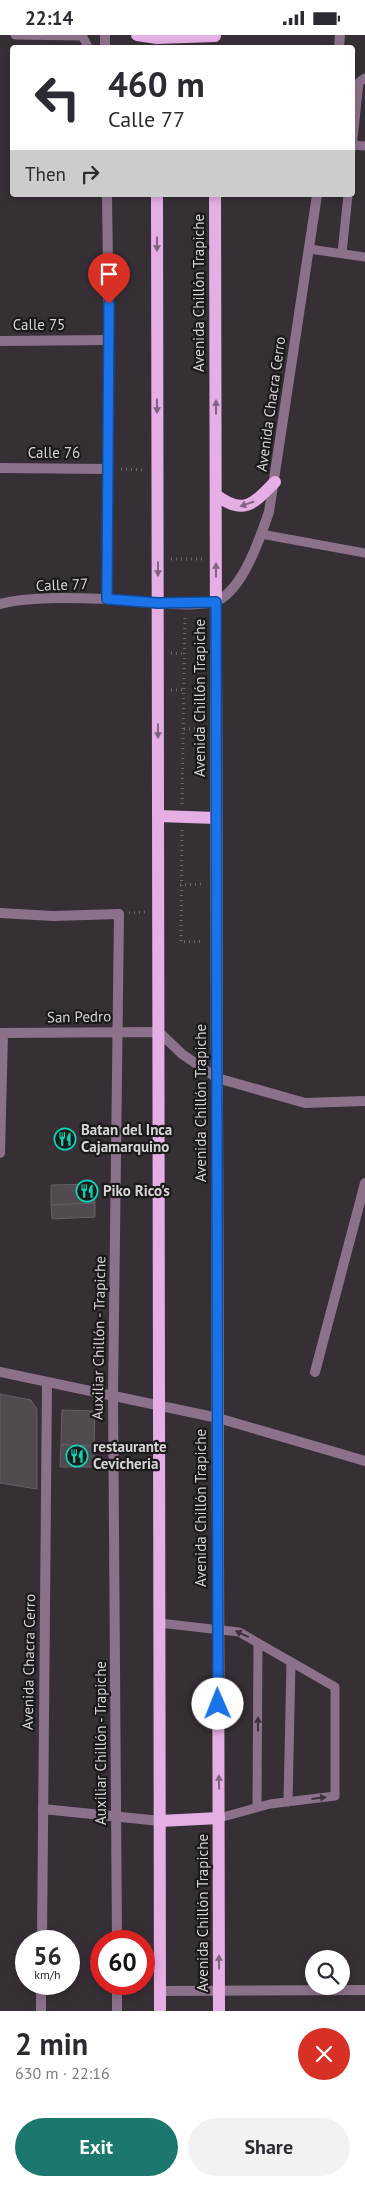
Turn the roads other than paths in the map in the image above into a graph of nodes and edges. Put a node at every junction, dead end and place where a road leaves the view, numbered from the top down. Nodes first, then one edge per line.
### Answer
1 (15, 35) edge
2 (59, 35) edge
3 (82, 35) edge
4 (137, 35) edge
5 (157, 40) edge
6 (215, 40) edge
7 (365, 78) edge
8 (355, 125) edge
9 (107, 197) edge
10 (157, 197) edge
11 (215, 197) edge
12 (317, 197) edge
13 (348, 197) edge
14 (309, 249) junction
15 (342, 253) junction
16 (365, 257) edge
17 (109, 340) junction
18 (0, 341) edge
19 (0, 468) edge
20 (108, 469) junction
21 (275, 482) junction
22 (216, 495) junction
23 (261, 534) junction
24 (365, 553) edge
25 (107, 599) junction
26 (216, 602) junction
27 (158, 603) junction
28 (0, 604) edge
29 (158, 816) junction
30 (216, 818) junction
31 (0, 913) edge
32 (118, 1031) junction
33 (159, 1032) junction
34 (1, 1033) edge
35 (217, 1077) junction
36 (365, 1101) edge
37 (0, 1153) edge
38 (365, 1183) edge
39 (0, 1372) edge
40 (315, 1372) dead end
41 (47, 1383) junction
42 (113, 1396) junction
43 (159, 1406) junction
44 (218, 1418) junction
45 (365, 1461) edge
46 (159, 1623) junction
47 (217, 1628) junction
48 (258, 1643) junction
49 (291, 1662) junction
50 (288, 1802) junction
51 (257, 1807) junction
52 (43, 1809) junction
53 (116, 1816) junction
54 (220, 1818) junction
55 (160, 1821) junction
56 (42, 1930) edge
57 (117, 1930) edge
58 (160, 1991) junction
59 (365, 1991) edge
60 (219, 1992) junction
61 (41, 1995) edge
62 (117, 1995) edge
63 (41, 2011) edge
64 (118, 2011) edge
65 (160, 2011) edge
66 (219, 2011) edge

1 - 2 lane
2 - 3 lane
4 - 5 main road
5 - 6 main road
7 - 8 lane
9 - 17 street
10 -> 27 main road
22 -> 11 main road, Avenida Chillón Trapiche
12 - 14 street, Avenida Chacra Cerro
13 - 15 lane
14 - 15 lane
14 - 21 street, Avenida Chacra Cerro
15 - 16 lane
17 - 18 street, Calle 75
17 - 20 street
19 - 20 street, Calle 76
20 - 25 street
21 -> 22 main road
21 - 23 street, Avenida Chacra Cerro
26 -> 22 main road, Avenida Chillón Trapiche
23 - 24 lane
23 - 26 street, Avenida Chacra Cerro
25 - 27 street, Calle 77
25 - 28 street, Calle 77
26 - 27 street, Calle 77
26 - 30 main road, Avenida Chillón Trapiche
27 -> 29 main road
29 - 30 main road
29 - 33 main road
30 - 35 main road, Avenida Chillón Trapiche
31 - 32 street, Auxiliar Chillón - Trapiche
32 - 33 street, San Pedro
32 - 34 street, San Pedro
32 - 42 street, Auxiliar Chillón - Trapiche
33 - 35 street
33 - 43 main road
34 - 37 street
35 - 36 street
35 - 44 main road, Avenida Chillón Trapiche
38 - 40 street
39 - 41 street
41 - 42 street
41 - 52 street, Avenida Chacra Cerro
42 - 43 street
42 - 53 street, Auxiliar Chillón - Trapiche
43 - 44 street
43 - 46 main road
44 - 45 street
44 - 47 main road, Avenida Chillón Trapiche
46 - 47 lane
46 - 55 main road
48 -> 47 lane
54 -> 47 main road, Avenida Chillón Trapiche
48 - 49 lane
51 -> 48 lane
49 - 50 lane
50 -> 49 lane
50 - 51 lane
51 - 54 lane
52 - 53 street
52 - 56 street, Avenida Chacra Cerro
53 - 55 street
53 - 57 street, Auxiliar Chillón - Trapiche
54 - 55 main road
60 -> 54 main road, Avenida Chillón Trapiche
55 - 58 main road
58 - 60 street
58 - 65 main road
59 - 60 street
60 - 66 main road, Avenida Chillón Trapiche
61 - 63 street
62 - 64 street

